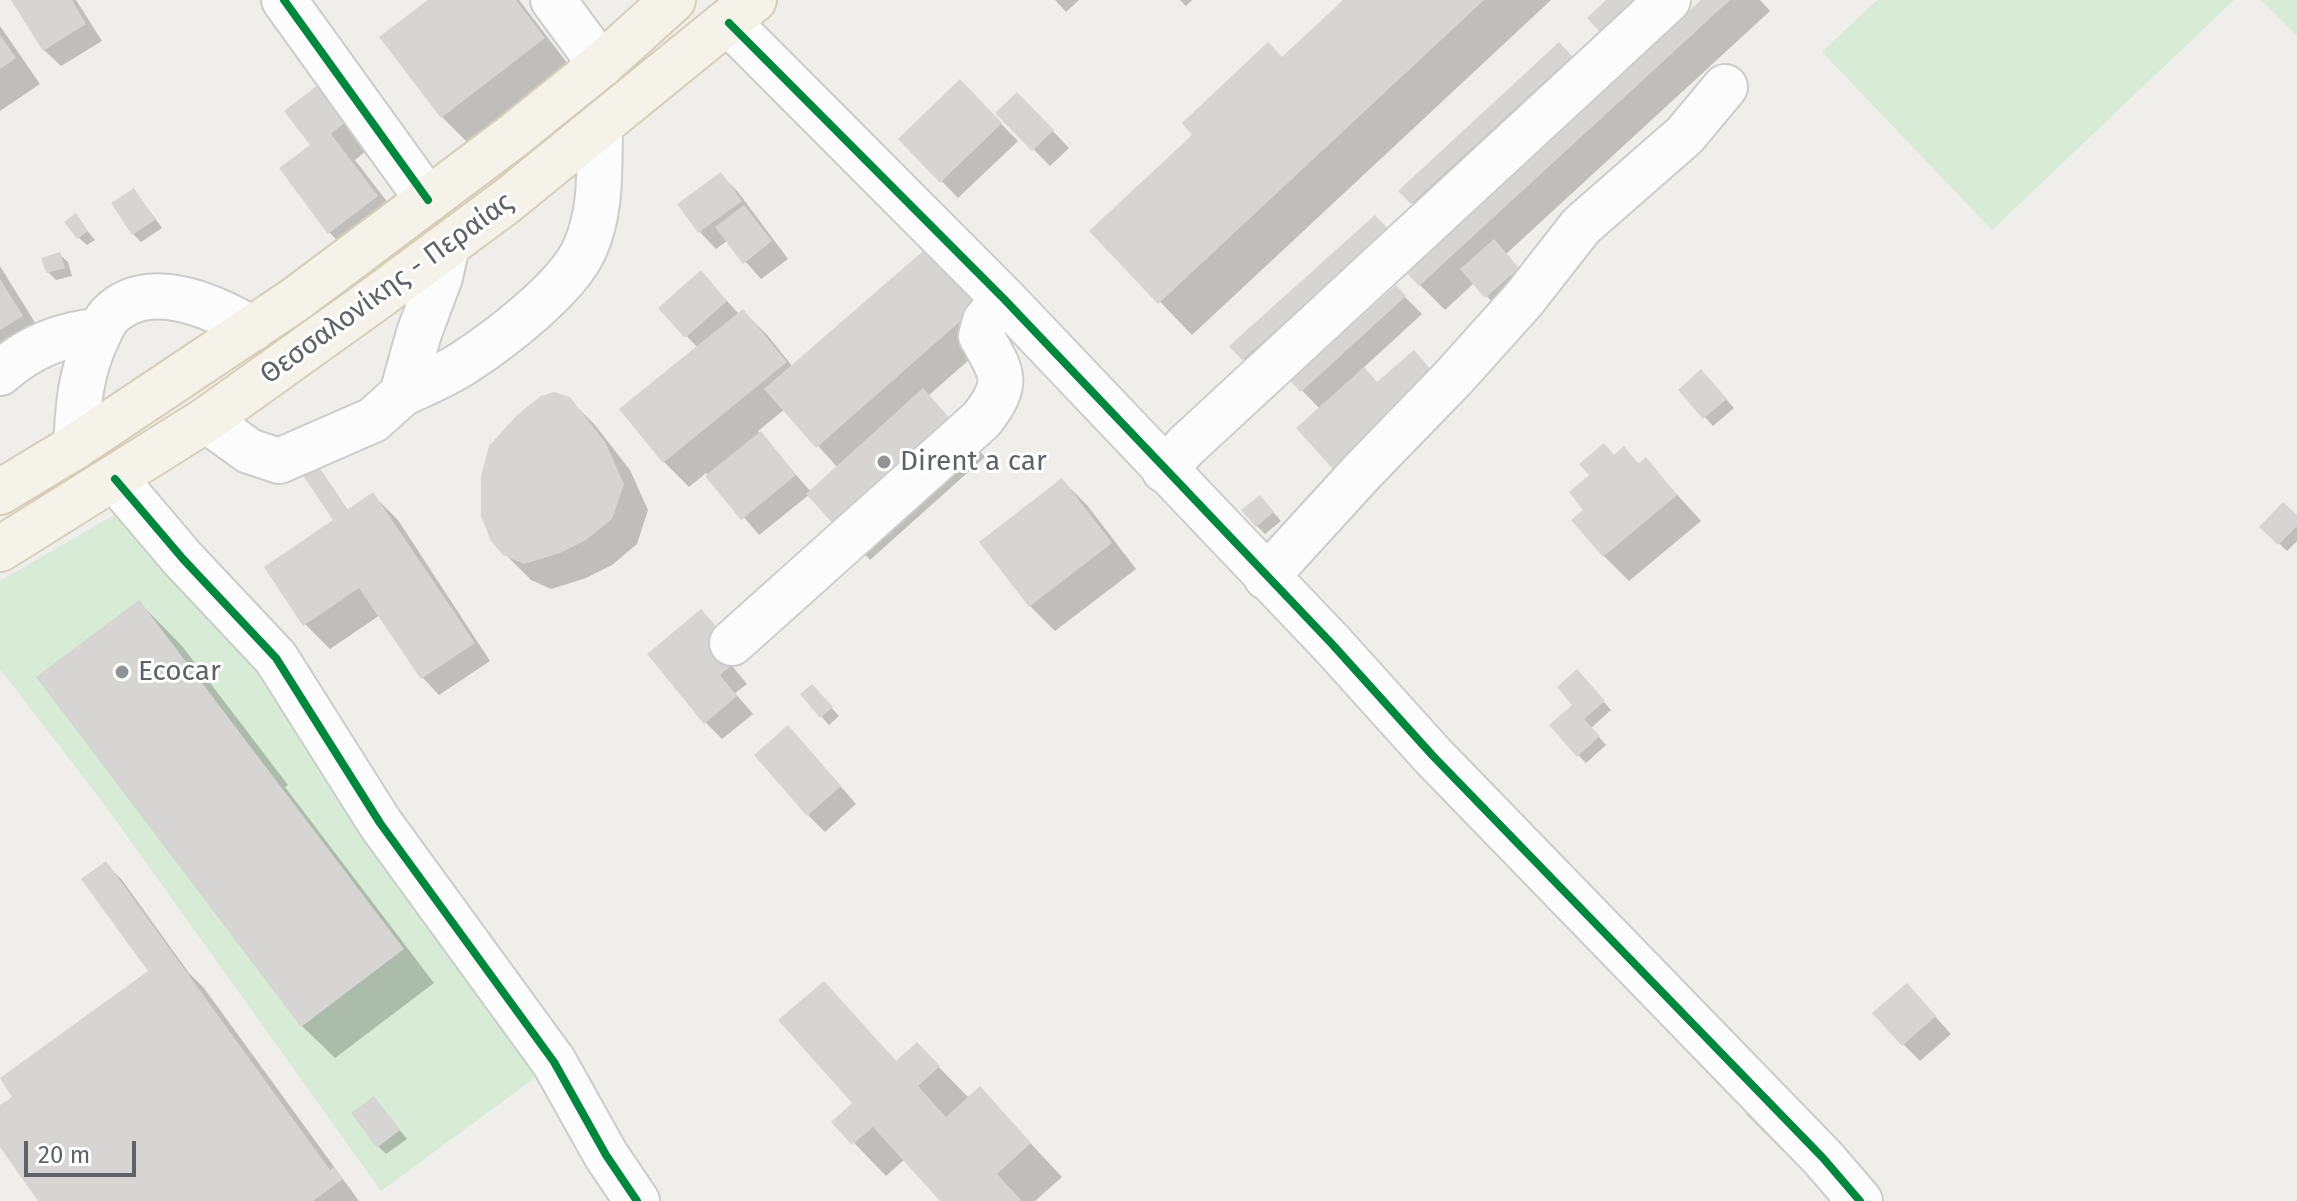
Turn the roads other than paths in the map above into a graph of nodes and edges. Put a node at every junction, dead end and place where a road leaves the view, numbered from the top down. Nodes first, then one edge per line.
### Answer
1 (284, 0) edge
2 (553, 0) edge
3 (673, 0) edge
4 (1668, 0) edge
5 (742, 11) edge
6 (601, 65) junction
7 (1725, 87) dead end
8 (600, 128) junction
9 (428, 200) junction
10 (447, 246) junction
11 (1004, 299) junction
12 (252, 329) junction
13 (100, 331) junction
14 (0, 373) edge
15 (402, 394) junction
16 (206, 420) junction
17 (76, 446) junction
18 (1164, 470) junction
19 (115, 479) junction
20 (0, 492) edge
21 (0, 549) edge
22 (1266, 577) junction
23 (732, 643) dead end
24 (637, 1201) edge
25 (1860, 1201) edge

1 - 9 street
2 - 6 street
3 - 6 main road, Θεσσαλονίκης - Περαίας
4 - 18 street
5 - 8 main road, Θεσσαλονίκης - Περαίας
5 - 11 street
6 - 9 main road, Θεσσαλονίκης - Περαίας
7 - 22 street
8 - 10 main road, Θεσσαλονίκης - Περαίας
8 - 15 street
9 - 12 main road, Θεσσαλονίκης - Περαίας
10 - 15 street
10 - 16 main road, Θεσσαλονίκης - Περαίας
11 - 18 street
11 - 23 street
12 - 13 street
12 - 17 main road, Θεσσαλονίκης - Περαίας
13 - 14 street
13 - 17 street
15 - 16 street
16 - 19 main road, Θεσσαλονίκης - Περαίας
17 - 20 main road, Θεσσαλονίκης - Περαίας
18 - 22 street
19 - 21 main road, Θεσσαλονίκης - Περαίας
19 - 24 street
22 - 25 street

